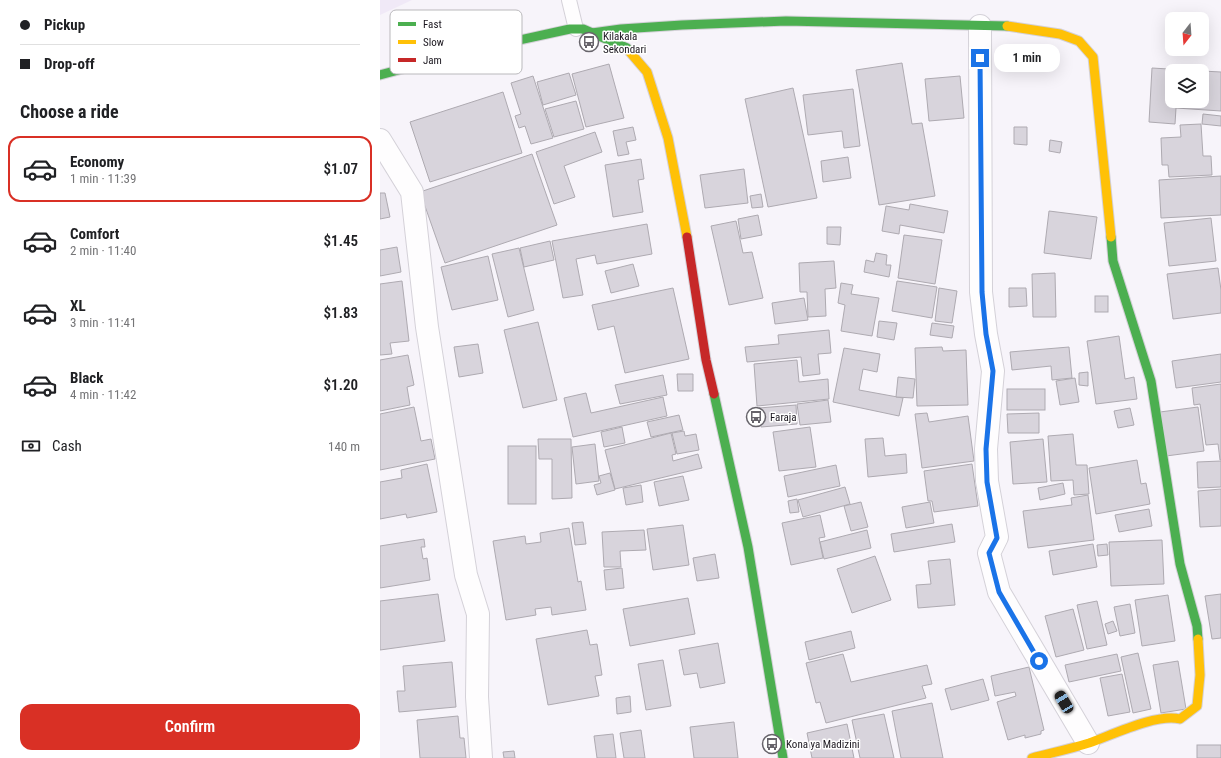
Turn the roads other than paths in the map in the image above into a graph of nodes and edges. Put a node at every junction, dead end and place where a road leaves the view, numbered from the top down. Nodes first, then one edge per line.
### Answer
1 (569, 0) edge
2 (980, 26) junction
3 (576, 29) junction
4 (592, 33) junction
5 (522, 40) edge
6 (390, 72) edge
7 (380, 75) edge
8 (380, 140) edge
9 (1088, 743) junction
10 (481, 758) edge
11 (783, 758) edge
12 (1032, 758) edge

1 - 3 lane
2 - 4 street
2 - 9 street
2 - 9 street
3 - 4 street
3 - 5 street
4 - 11 street
6 - 7 street
8 - 10 street
9 - 12 street

